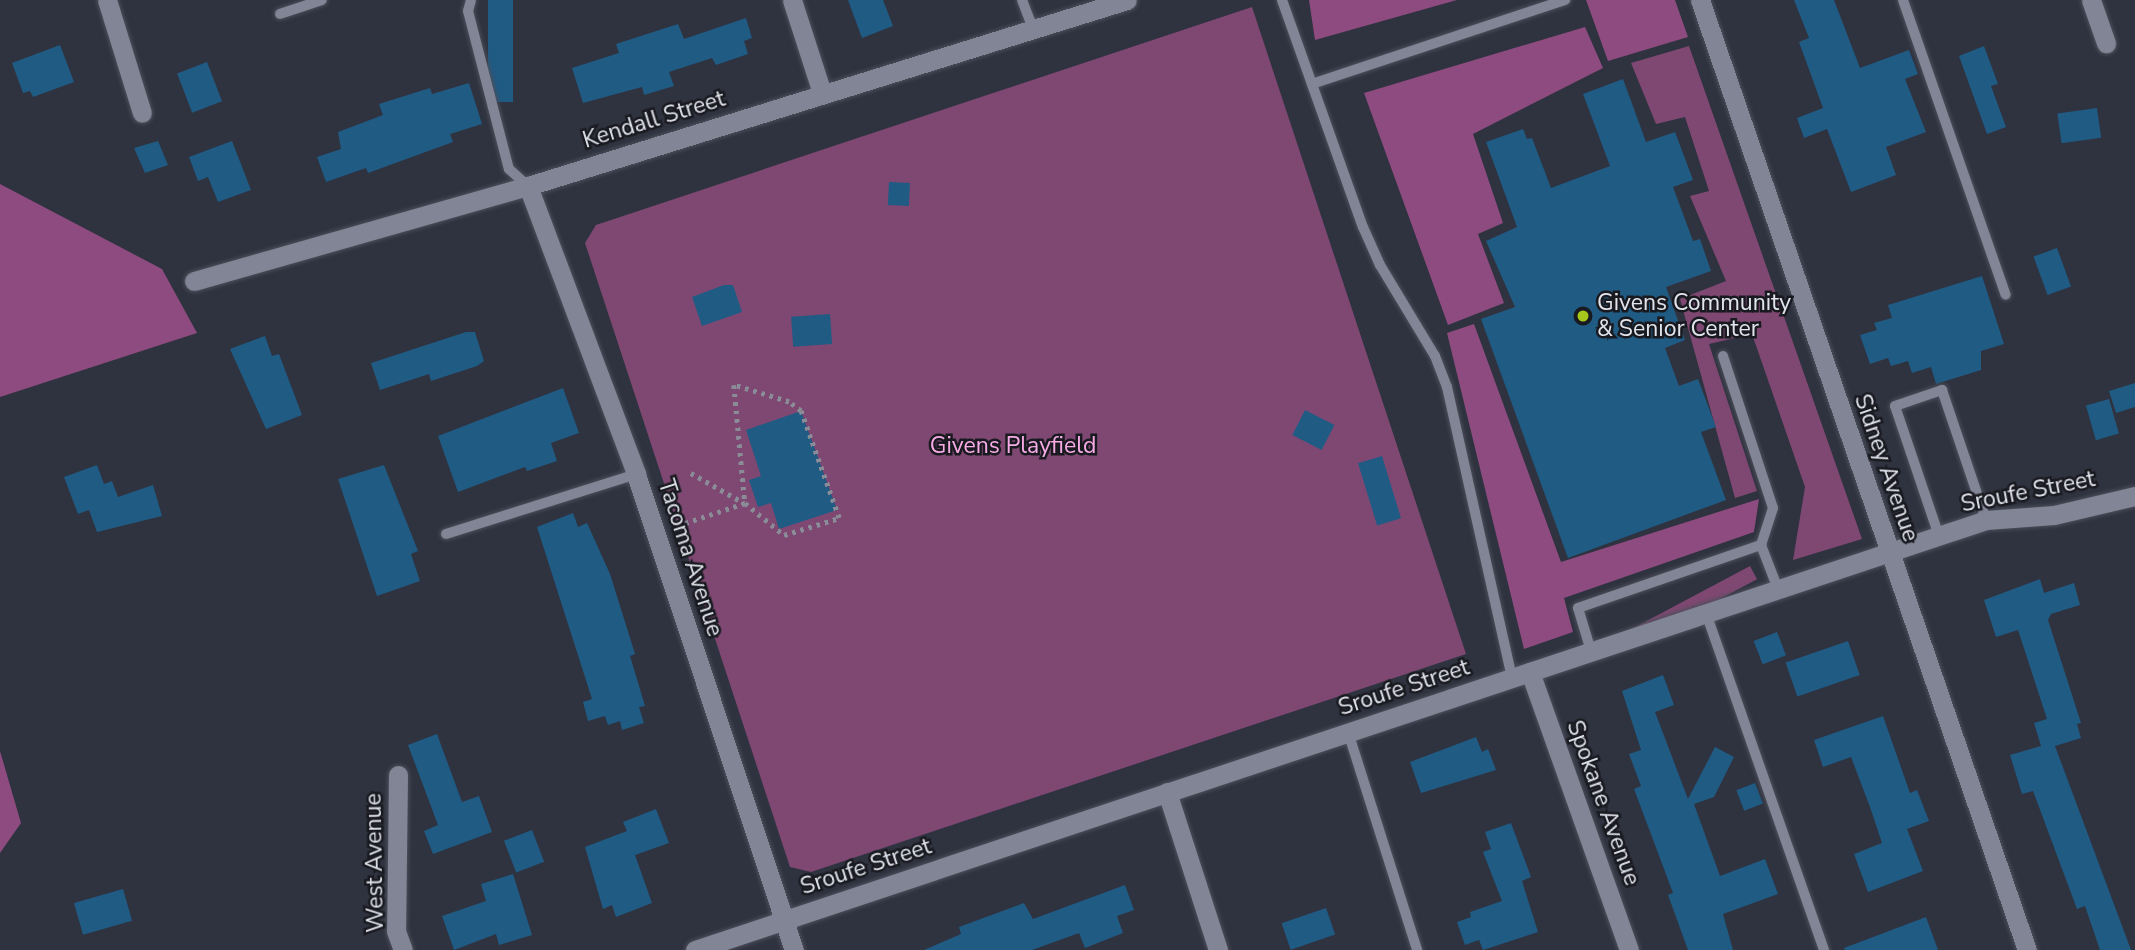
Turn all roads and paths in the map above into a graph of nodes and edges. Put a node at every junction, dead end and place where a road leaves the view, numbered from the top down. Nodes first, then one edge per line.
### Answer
1 (107, 0) edge
2 (322, 0) edge
3 (471, 0) edge
4 (792, 0) edge
5 (1023, 0) edge
6 (1127, 0) edge
7 (1282, 0) edge
8 (1565, 0) edge
9 (1700, 0) edge
10 (1903, 0) edge
11 (2091, 0) edge
12 (279, 15) dead end
13 (1032, 29) junction
14 (2106, 43) dead end
15 (1312, 84) junction
16 (822, 93) junction
17 (142, 113) dead end
18 (527, 186) junction
19 (194, 281) dead end
20 (2006, 295) dead end
21 (1723, 356) dead end
22 (691, 473) dead end
23 (636, 474) junction
24 (2135, 496) edge
25 (745, 503) junction
26 (1986, 520) junction
27 (656, 533) junction
28 (446, 534) dead end
29 (1939, 536) junction
30 (1761, 545) junction
31 (1888, 552) junction
32 (1778, 590) junction
33 (1706, 613) junction
34 (1591, 652) junction
35 (1521, 675) junction
36 (1348, 732) junction
37 (398, 775) dead end
38 (1167, 792) junction
39 (784, 920) junction
40 (403, 950) edge
41 (695, 950) edge
42 (794, 950) edge
43 (1218, 950) edge
44 (1417, 950) edge
45 (1629, 950) edge
46 (1824, 950) edge
47 (2027, 950) edge

1 - 17 street
2 - 12 lane
3 - 18 lane
4 - 16 street
5 - 13 lane
6 - 13 street, Kendall Street
7 - 15 lane
8 - 15 lane
9 - 31 street, Sidney Avenue
10 - 20 lane
11 - 14 street
13 - 16 street, Kendall Street
15 - 35 lane
16 - 18 street, Kendall Street
18 - 19 street, Kendall Street
18 - 23 street, Tacoma Avenue
21 - 30 lane
22 - 25 path
23 - 27 street, Tacoma Avenue
23 - 28 lane
24 - 26 street, Sroufe Street
25 - 25 path
25 - 27 path
26 - 29 street, Sroufe Street
26 - 29 lane
27 - 39 street, Tacoma Avenue
29 - 31 street, Sroufe Street
30 - 32 lane
30 - 34 lane
31 - 32 street, Sroufe Street
31 - 47 street, Sidney Avenue
32 - 33 street, Sroufe Street
33 - 34 street, Sroufe Street
33 - 46 lane
34 - 35 street, Sroufe Street
35 - 36 street, Sroufe Street
35 - 45 street, Spokane Avenue
36 - 38 street, Sroufe Street
36 - 44 lane
37 - 40 street, West Avenue
38 - 39 street, Sroufe Street
38 - 43 street
39 - 41 street, Sroufe Street
39 - 42 street, Tacoma Avenue

